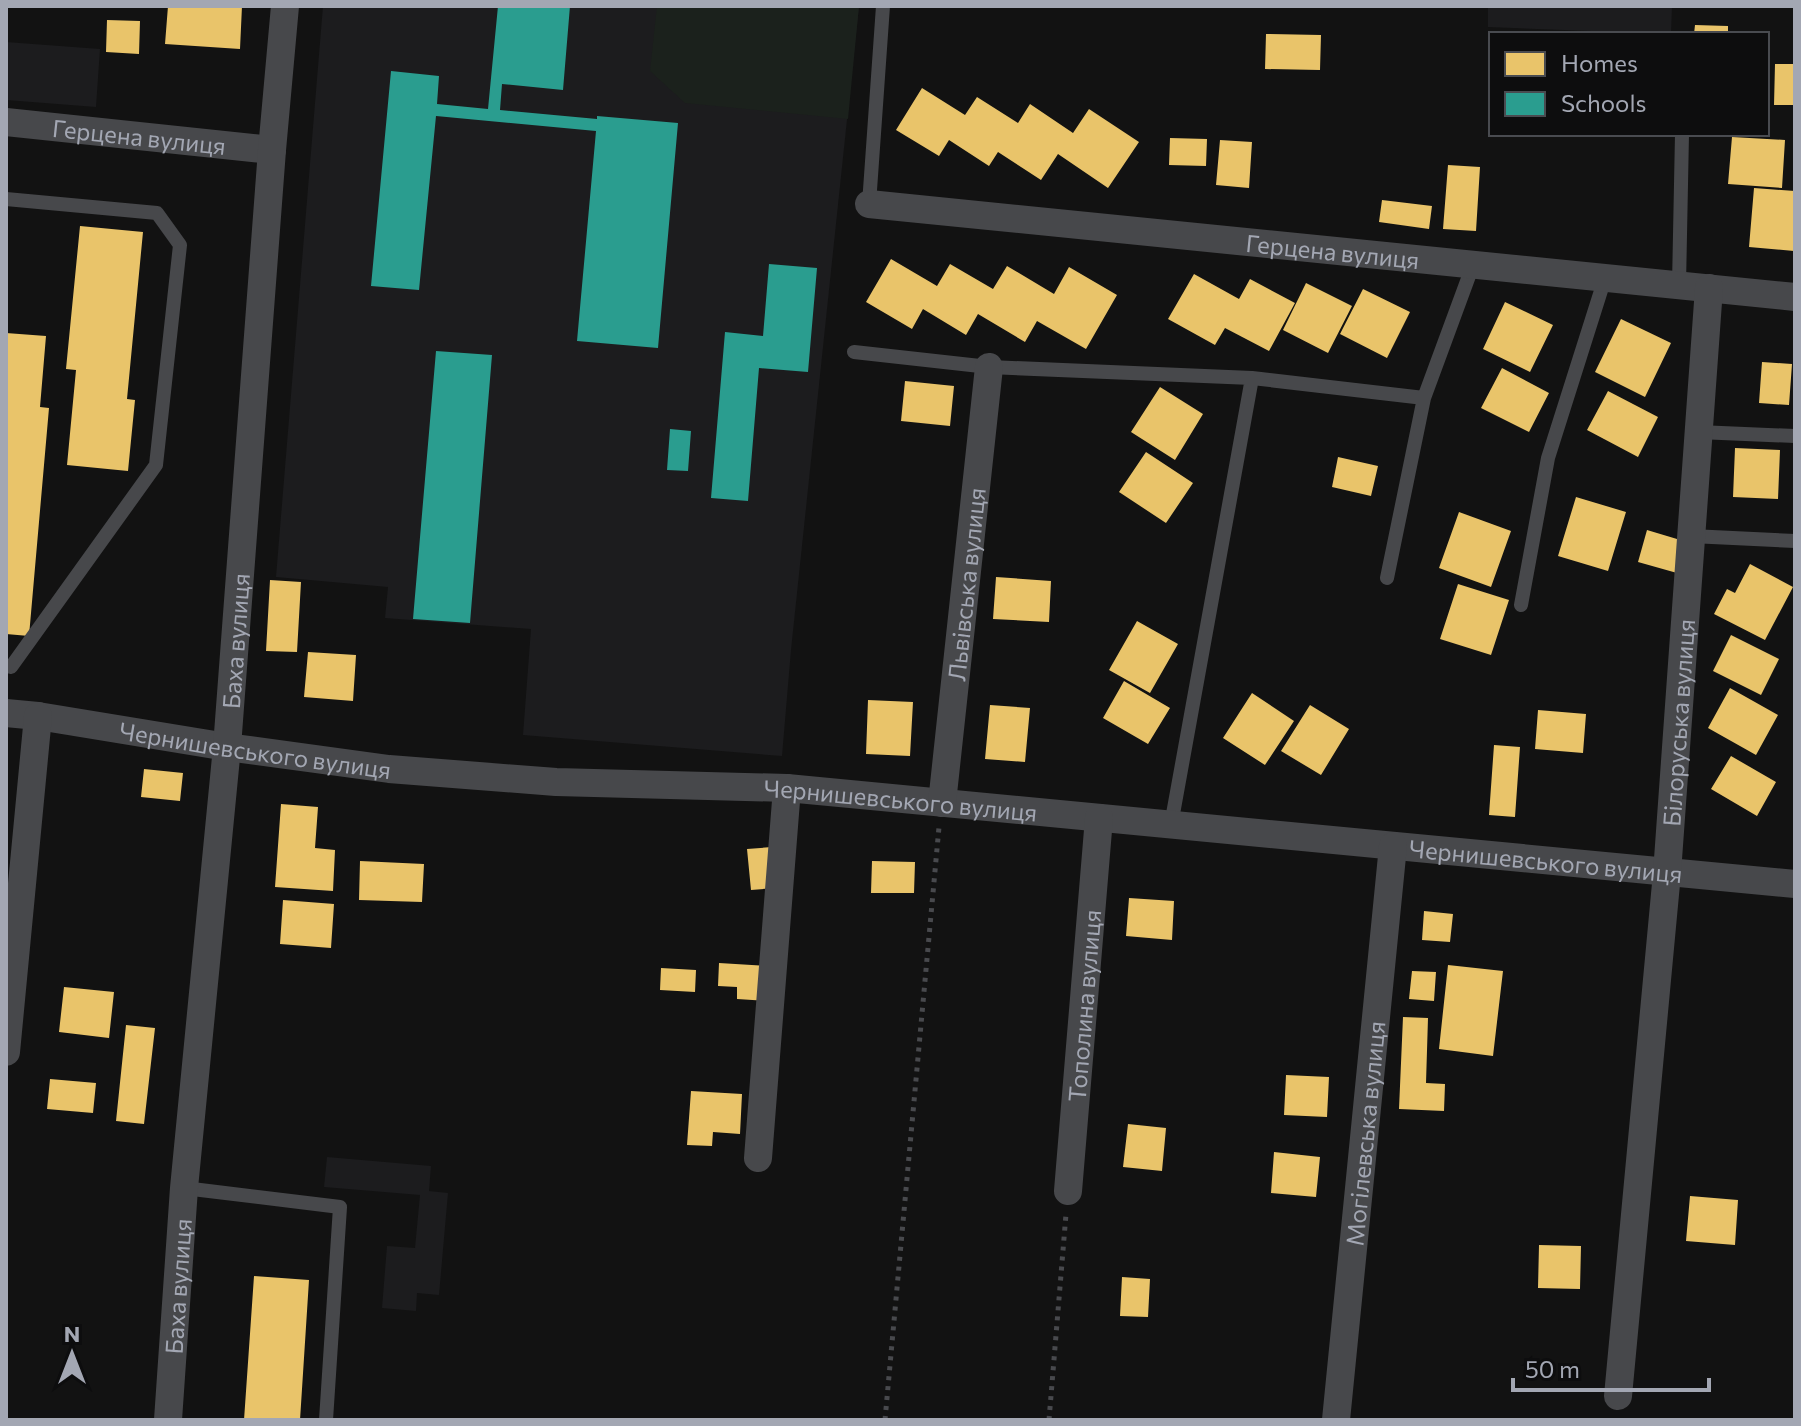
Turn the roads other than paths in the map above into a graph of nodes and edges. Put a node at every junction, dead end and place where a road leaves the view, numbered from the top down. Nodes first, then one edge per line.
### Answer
1 (285, 6) edge
2 (883, 6) edge
3 (6, 122) edge
4 (1682, 136) edge
5 (272, 150) junction
6 (6, 199) edge
7 (869, 204) joint
8 (1473, 265) junction
9 (1605, 278) junction
10 (1679, 285) junction
11 (1709, 288) junction
12 (1795, 297) edge
13 (854, 352) dead end
14 (989, 367) junction
15 (1252, 378) junction
16 (1424, 398) junction
17 (1698, 432) junction
18 (1795, 436) edge
19 (1691, 536) junction
20 (1795, 541) edge
21 (1387, 578) dead end
22 (1521, 605) dead end
23 (6, 666) edge
24 (6, 713) edge
25 (38, 716) junction
26 (227, 747) junction
27 (787, 788) junction
28 (942, 803) junction
29 (1099, 818) junction
30 (1171, 825) junction
31 (1393, 846) junction
32 (1667, 873) junction
33 (1795, 884) edge
34 (6, 1052) edge
35 (758, 1158) dead end
36 (184, 1188) junction
37 (1068, 1191) road end
38 (1618, 1396) dead end
39 (168, 1420) edge
40 (326, 1420) edge
41 (1336, 1420) edge

1 - 5 street, Баха вулиця
2 - 7 lane
3 - 5 street, Герцена вулиця
4 - 10 lane
5 - 26 street, Баха вулиця
6 - 23 lane
7 - 8 street, Герцена вулиця
8 - 9 street, Герцена вулиця
8 - 16 lane
9 - 10 street, Герцена вулиця
9 - 22 lane
10 - 11 street, Герцена вулиця
11 - 12 street, Герцена вулиця
11 - 17 street, Білоруська вулиця
13 - 14 lane
14 - 15 lane
14 - 28 street, Львівська вулиця
15 - 16 lane
15 - 30 lane
16 - 21 lane
17 - 18 lane
17 - 19 street, Білоруська вулиця
19 - 20 lane
19 - 32 street, Білоруська вулиця
24 - 25 street, Чернишевського вулиця
25 - 26 street, Чернишевського вулиця
25 - 34 street
26 - 27 street, Чернишевського вулиця
26 - 36 street, Баха вулиця
27 - 28 street, Чернишевського вулиця
27 - 35 street
28 - 29 street, Чернишевського вулиця
29 - 30 street, Чернишевського вулиця
29 - 37 street, Тополина вулиця
30 - 31 street, Чернишевського вулиця
31 - 32 street, Чернишевського вулиця
31 - 41 street, Могілевська вулиця
32 - 33 street, Чернишевського вулиця
32 - 38 street, Білоруська вулиця
36 - 39 street, Баха вулиця
36 - 40 lane

